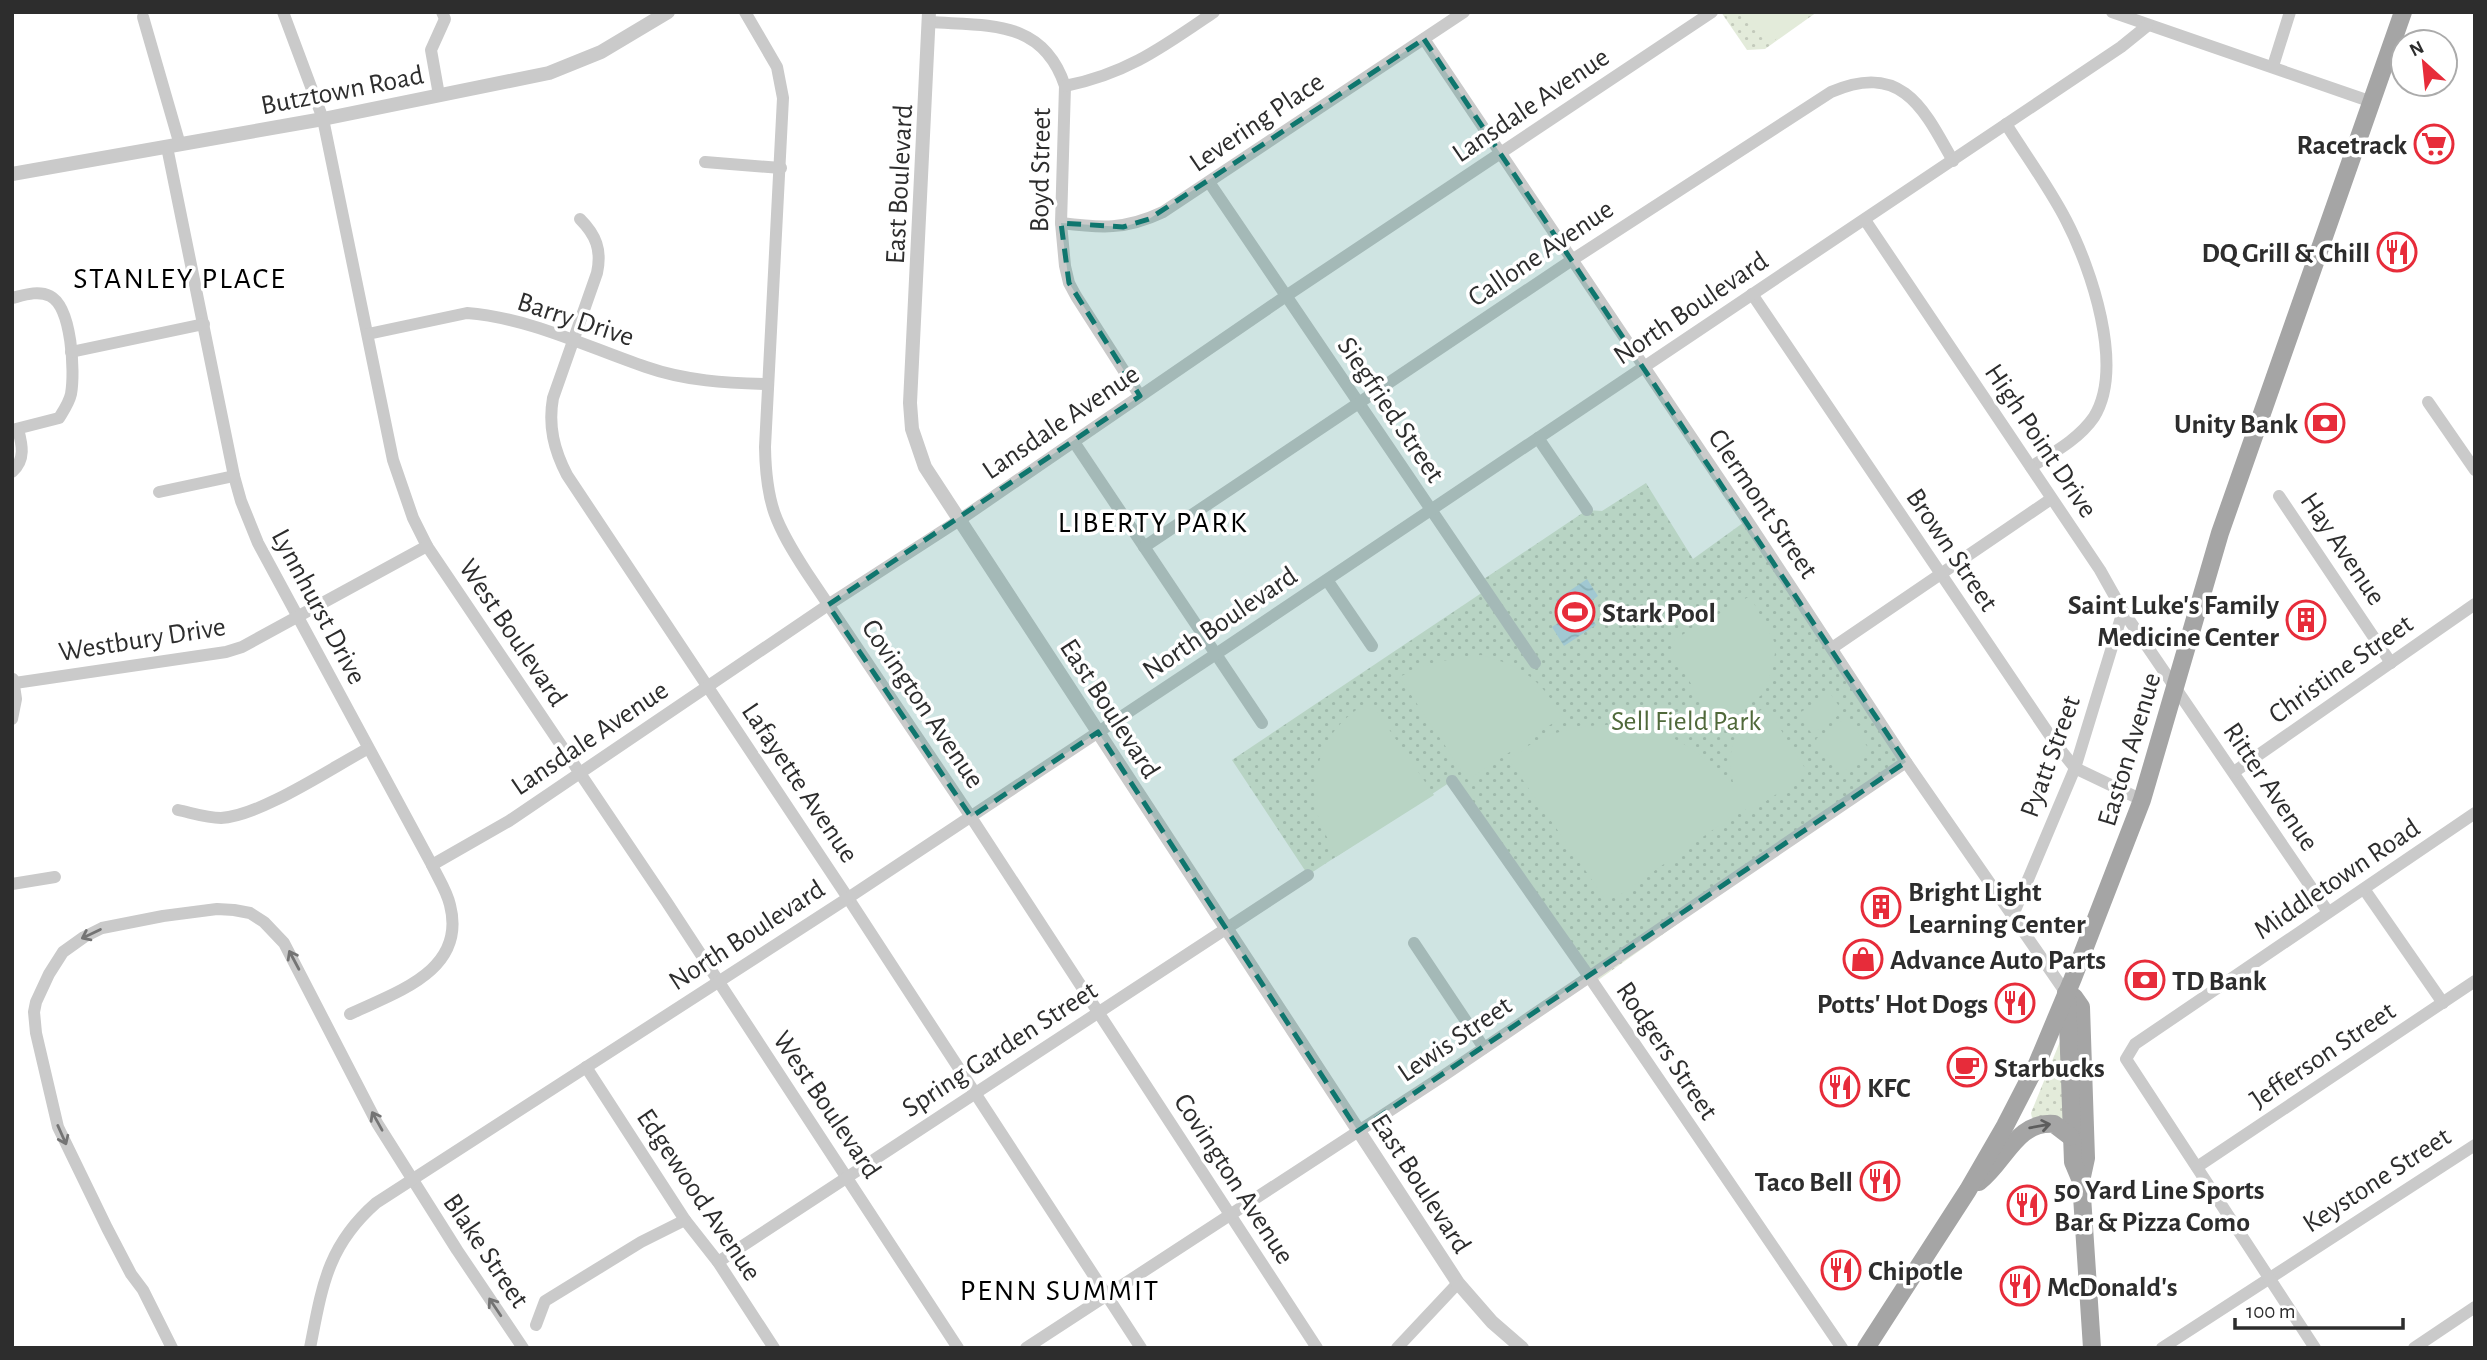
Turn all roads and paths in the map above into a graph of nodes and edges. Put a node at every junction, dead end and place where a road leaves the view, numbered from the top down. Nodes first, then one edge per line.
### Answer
1 (283, 12) edge
2 (442, 12) edge
3 (668, 12) edge
4 (745, 12) edge
5 (1214, 12) edge
6 (1464, 12) edge
7 (1712, 12) edge
8 (2112, 12) edge
9 (2290, 12) edge
10 (2403, 12) edge
11 (143, 17) dead end
12 (930, 17) edge
13 (2147, 26) junction
14 (1424, 39) junction
15 (2273, 66) junction
16 (1065, 86) junction
17 (439, 95) junction
18 (2372, 102) junction
19 (323, 119) junction
20 (2006, 124) junction
21 (173, 146) junction
22 (1500, 153) junction
23 (705, 162) dead end
24 (1953, 162) junction
25 (781, 168) junction
26 (12, 174) edge
27 (1209, 182) junction
28 (580, 219) dead end
29 (1865, 220) junction
30 (1061, 223) junction
31 (1572, 260) junction
32 (1752, 294) junction
33 (1286, 296) junction
34 (12, 298) edge
35 (204, 324) junction
36 (368, 334) junction
37 (574, 340) junction
38 (71, 352) junction
39 (1643, 368) junction
40 (768, 384) junction
41 (1140, 396) junction
42 (2428, 402) dead end
43 (1358, 403) junction
44 (15, 429) edge
45 (1538, 438) junction
46 (1074, 442) junction
47 (2031, 467) junction
48 (2475, 470) edge
49 (12, 472) edge
50 (234, 476) junction
51 (159, 492) dead end
52 (2279, 496) dead end
53 (2051, 499) junction
54 (1587, 510) dead end
55 (1432, 511) junction
56 (958, 521) junction
57 (426, 546) junction
58 (1144, 547) junction
59 (1940, 573) junction
60 (1327, 580) junction
61 (2475, 604) edge
62 (828, 605) junction
63 (2123, 611) junction
64 (298, 618) junction
65 (1372, 646) dead end
66 (1832, 648) junction
67 (1216, 654) junction
68 (1535, 663) dead end
69 (2391, 663) junction
70 (14, 680) edge
71 (708, 687) junction
72 (2175, 688) junction
73 (12, 719) edge
74 (1262, 723) dead end
75 (1098, 732) junction
76 (367, 748) junction
77 (1906, 762) junction
78 (2075, 768) junction
79 (2234, 772) junction
80 (579, 773) junction
81 (1451, 781) dead end
82 (2142, 800) junction
83 (178, 810) dead end
84 (2475, 814) edge
85 (971, 817) junction
86 (432, 865) junction
87 (1307, 875) dead end
88 (55, 877) dead end
89 (12, 884) edge
90 (2364, 888) junction
91 (848, 898) junction
92 (2328, 912) junction
93 (2012, 915) junction
94 (1227, 928) junction
95 (1414, 943) dead end
96 (1588, 975) junction
97 (2475, 981) edge
98 (716, 982) junction
99 (2066, 993) junction
100 (2442, 1003) junction
101 (1097, 1012) junction
102 (350, 1014) dead end
103 (1484, 1048) junction
104 (586, 1067) junction
105 (974, 1093) junction
106 (1358, 1131) junction
107 (2071, 1137) junction
108 (2475, 1144) edge
109 (2197, 1167) junction
110 (847, 1177) junction
111 (411, 1180) junction
112 (2081, 1181) junction
113 (1968, 1190) junction
114 (1230, 1215) junction
115 (685, 1220) junction
116 (718, 1262) junction
117 (2269, 1277) junction
118 (1458, 1283) junction
119 (1106, 1295) junction
120 (2475, 1307) edge
121 (536, 1325) dead end
122 (173, 1348) edge
123 (310, 1348) edge
124 (523, 1348) edge
125 (774, 1348) edge
126 (958, 1348) edge
127 (1026, 1348) edge
128 (1140, 1348) edge
129 (1317, 1348) edge
130 (1397, 1348) edge
131 (1522, 1348) edge
132 (1842, 1348) edge
133 (1866, 1348) edge
134 (2092, 1348) edge
135 (2162, 1348) edge
136 (2315, 1348) edge
137 (2414, 1348) edge

1 - 19 street, West Boulevard
2 - 17 street
3 - 17 street, Butztown Road
4 - 25 street, Covington Avenue
5 - 16 street
6 - 14 street, Levering Place
7 - 22 street, Lansdale Avenue
8 - 13 street
9 - 15 street
10 - 18 main road, Easton Avenue
11 - 21 street, Lynnhurst Drive
12 - 16 street, Boyd Street
12 - 56 street, East Boulevard
13 - 15 street
13 - 20 street, North Boulevard
14 - 22 street, Clermont Street
14 - 27 street, Levering Place
15 - 18 street
16 - 30 street, Boyd Street
17 - 19 street, Butztown Road
18 - 72 main road, Easton Avenue
19 - 21 street, Butztown Road
19 - 36 street, West Boulevard
20 - 24 street, North Boulevard
20 - 47 street
21 - 26 street, Butztown Road
21 - 35 street, Lynnhurst Drive
22 - 31 street, Clermont Street
22 - 33 street, Lansdale Avenue
23 - 25 street
24 - 29 street, North Boulevard
24 - 31 street, Callone Avenue
25 - 40 street, Covington Avenue
27 - 30 street, Levering Place
27 - 33 street, Siegfried Street
28 - 37 street, Lafayette Avenue
29 - 32 street, North Boulevard
29 - 47 street, High Point Drive
30 - 41 street, Boyd Street
31 - 39 street, Clermont Street
31 - 43 street, Callone Avenue
32 - 39 street, North Boulevard
32 - 59 street, Brown Street
33 - 41 street, Lansdale Avenue
33 - 43 street, Siegfried Street
34 - 38 street
35 - 38 street
35 - 50 street, Lynnhurst Drive
36 - 37 street, Barry Drive
36 - 57 street, West Boulevard
37 - 40 street, Barry Drive
37 - 71 street, Lafayette Avenue
38 - 44 street
39 - 45 street, North Boulevard
39 - 66 street, Clermont Street
40 - 62 street, Covington Avenue
41 - 46 street, Lansdale Avenue
42 - 48 street
43 - 55 street, Siegfried Street
43 - 58 street, Callone Avenue
44 - 49 street
45 - 54 street
45 - 55 street, North Boulevard
46 - 56 street, Lansdale Avenue
46 - 58 street
47 - 53 street, High Point Drive
50 - 51 street
50 - 64 street, Lynnhurst Drive
52 - 69 street, Hay Avenue
53 - 59 street
53 - 63 street, High Point Drive
55 - 60 street, North Boulevard
55 - 68 street, Siegfried Street
56 - 62 street, Lansdale Avenue
56 - 75 street, East Boulevard
57 - 64 street, Westbury Drive
57 - 80 street, West Boulevard
58 - 67 street
59 - 66 street
59 - 78 street, Brown Street
60 - 65 street
60 - 67 street, North Boulevard
61 - 69 street, Christine Street
62 - 71 street, Lansdale Avenue
62 - 85 street, Covington Avenue
63 - 72 street, High Point Drive
63 - 78 street, Pyatt Street
64 - 70 street, Westbury Drive
64 - 76 street, Lynnhurst Drive
66 - 77 street, Clermont Street
67 - 74 street
67 - 75 street, North Boulevard
69 - 79 street, Christine Street
70 - 73 street
71 - 80 street, Lansdale Avenue
71 - 91 street, Lafayette Avenue
72 - 79 street, Ritter Avenue
72 - 82 main road, Easton Avenue
75 - 85 street, North Boulevard
75 - 94 street, East Boulevard
76 - 83 street
76 - 86 street, Lynnhurst Drive
77 - 93 street, Clermont Street
77 - 96 street, Lewis Street
78 - 82 street, Brown Street
78 - 93 street, Pyatt Street
79 - 92 street, Ritter Avenue
80 - 86 street, Lansdale Avenue
80 - 98 street, West Boulevard
81 - 96 street, Rodgers Street
82 - 99 main road, Easton Avenue
84 - 90 street, Middletown Road
85 - 91 street, North Boulevard
85 - 101 street, Covington Avenue
86 - 102 street, Lynnhurst Drive
87 - 94 street, Spring Garden Street
88 - 89 street
90 - 92 street, Middletown Road
90 - 100 street
91 - 98 street, North Boulevard
91 - 105 street, Lafayette Avenue
92 - 109 street, Middletown Road
93 - 99 street, Clermont Street
94 - 101 street, Spring Garden Street
94 - 106 street, East Boulevard
95 - 103 street
96 - 103 street, Lewis Street
96 - 132 street, Rodgers Street
97 - 100 street, Jefferson Street
98 - 104 street, North Boulevard
98 - 110 street, West Boulevard
99 - 107 main road
99 - 112 main road
99 - 113 main road, Easton Avenue
100 - 109 street, Jefferson Street
101 - 105 street, Spring Garden Street
101 - 114 street, Covington Avenue
103 - 106 street, Lewis Street
104 - 111 street, North Boulevard
104 - 115 street, Edgewood Avenue
105 - 110 street, Spring Garden Street
105 - 119 street, Lafayette Avenue
106 - 114 street, Lewis Street
106 - 118 street, East Boulevard
107 - 112 main road
113 -> 107 main road
108 - 117 street, Keystone Street
109 - 117 street
110 - 116 street, Spring Garden Street
110 - 126 street, West Boulevard
111 -> 122 street, Blake Street
111 - 123 street, North Boulevard
124 -> 111 street, Blake Street
112 - 134 main road
113 - 133 main road, Easton Avenue
114 - 119 street, Lewis Street
114 - 129 street, Covington Avenue
115 - 116 street, Edgewood Avenue
115 - 121 street
116 - 125 street, Edgewood Avenue
117 - 135 street, Keystone Street
117 - 136 street
118 - 130 street
118 - 131 street, East Boulevard
119 - 127 street, Lewis Street
119 - 128 street, Lafayette Avenue
120 - 137 street

